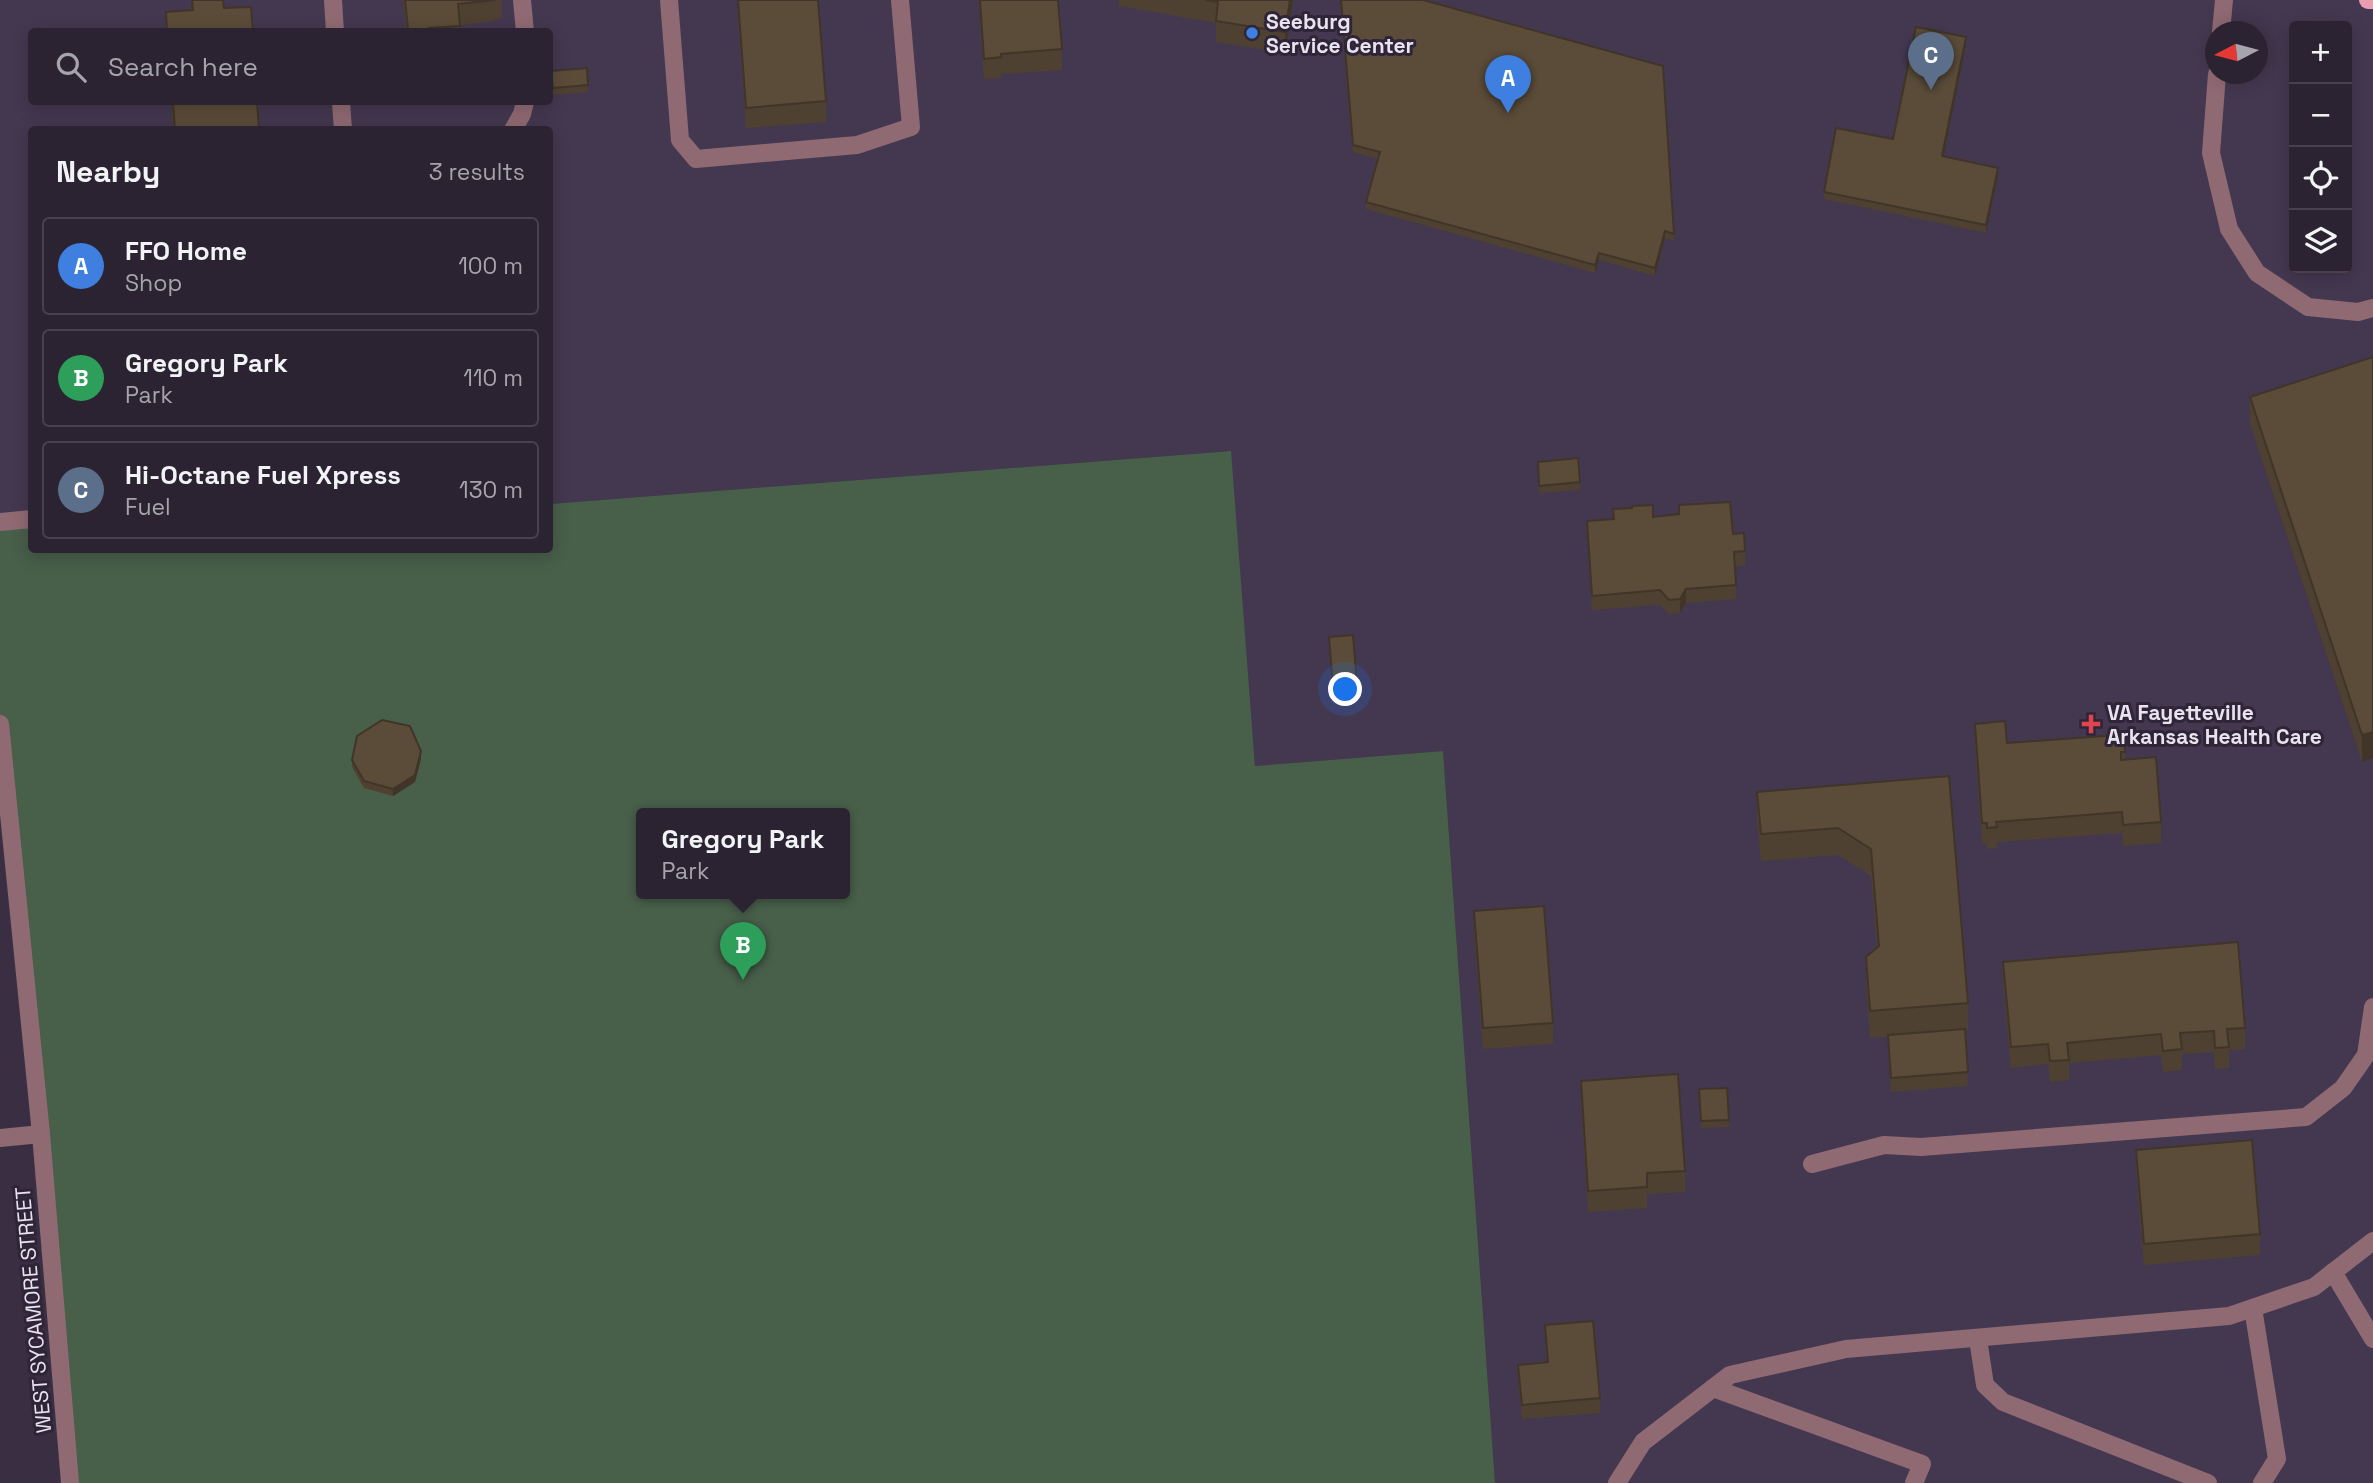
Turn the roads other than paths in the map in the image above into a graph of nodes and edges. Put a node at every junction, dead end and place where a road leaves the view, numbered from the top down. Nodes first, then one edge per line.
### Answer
1 (333, 0) edge
2 (522, 0) edge
3 (669, 0) edge
4 (900, 0) edge
5 (2224, 0) edge
6 (2368, 0) edge
7 (2373, 0) edge
8 (2222, 21) edge
9 (335, 28) edge
10 (525, 28) edge
11 (2216, 84) edge
12 (341, 105) edge
13 (524, 105) edge
14 (343, 126) edge
15 (515, 126) edge
16 (2373, 308) edge
17 (28, 519) edge
18 (0, 522) edge
19 (0, 724) edge
20 (2373, 1007) edge
21 (41, 1134) junction
22 (0, 1138) edge
23 (1812, 1164) dead end
24 (2373, 1241) edge
25 (2333, 1272) junction
26 (2253, 1308) junction
27 (1978, 1339) junction
28 (2373, 1339) edge
29 (1713, 1388) junction
30 (70, 1483) edge
31 (1617, 1483) edge
32 (1914, 1483) edge
33 (2208, 1483) edge
34 (2262, 1483) edge

1 - 9 street
2 - 10 street
3 - 4 street
5 - 8 street
6 - 7 main road
11 - 16 street
12 - 14 street
13 - 15 street
17 - 18 street
19 - 21 street, WEST SYCAMORE STREET
20 - 23 street
21 - 22 street
21 - 30 street, WEST SYCAMORE STREET
24 - 25 street
25 - 26 street
25 - 28 street
26 - 27 street
26 - 34 street
27 - 29 street
27 - 33 street
29 - 31 street
29 - 32 street

